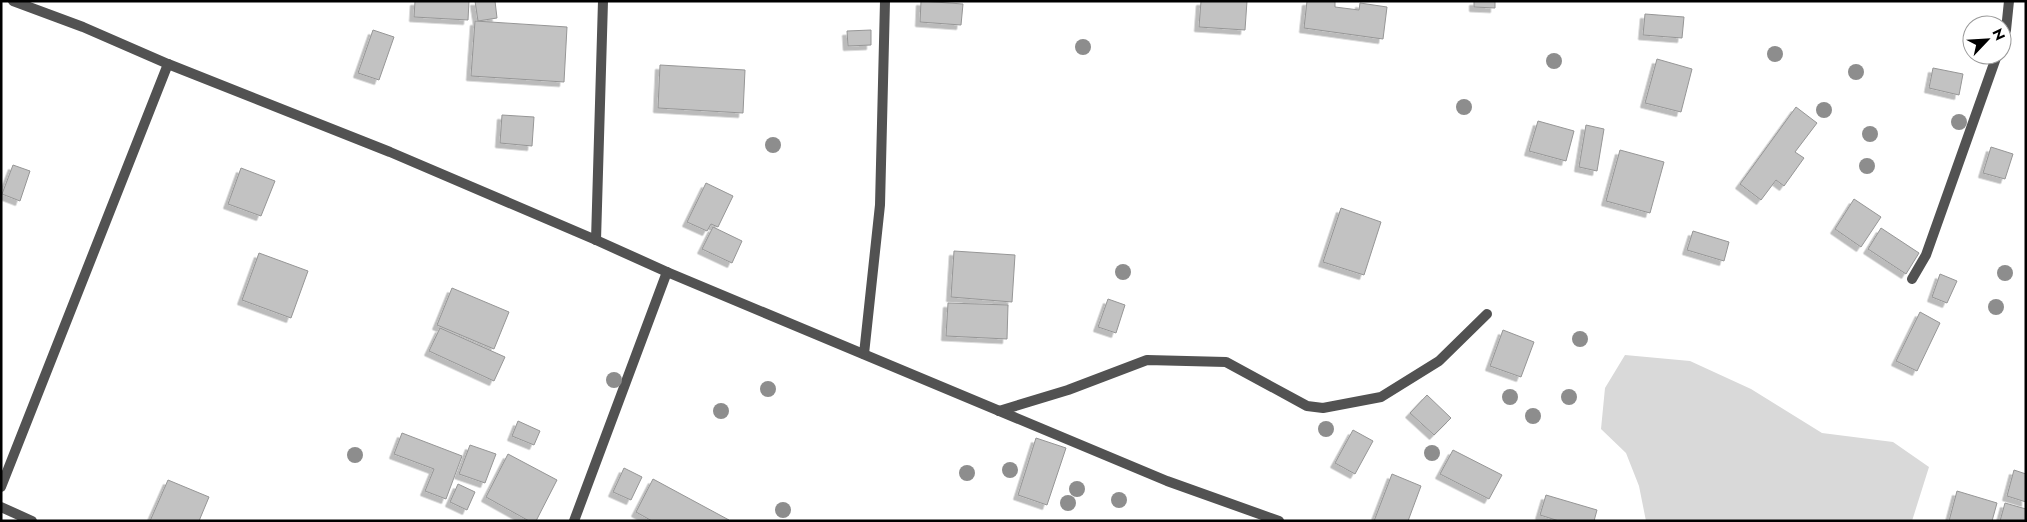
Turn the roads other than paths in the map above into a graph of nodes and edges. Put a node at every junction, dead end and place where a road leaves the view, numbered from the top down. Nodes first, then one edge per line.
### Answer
1 (13, 1) edge
2 (603, 1) edge
3 (886, 1) edge
4 (2009, 1) edge
5 (2008, 15) edge
6 (168, 64) junction
7 (1993, 65) edge
8 (596, 240) junction
9 (667, 272) junction
10 (1912, 279) dead end
11 (1487, 314) dead end
12 (864, 354) junction
13 (999, 411) junction
14 (1, 487) edge
15 (1, 507) edge
16 (32, 521) edge
17 (574, 521) edge
18 (1279, 521) edge

1 - 6 street
2 - 8 street
3 - 12 street
4 - 5 street
6 - 8 street
6 - 14 street
7 - 10 street
8 - 9 street
9 - 12 street
9 - 17 street
11 - 13 street
12 - 13 street
13 - 18 street
15 - 16 street

